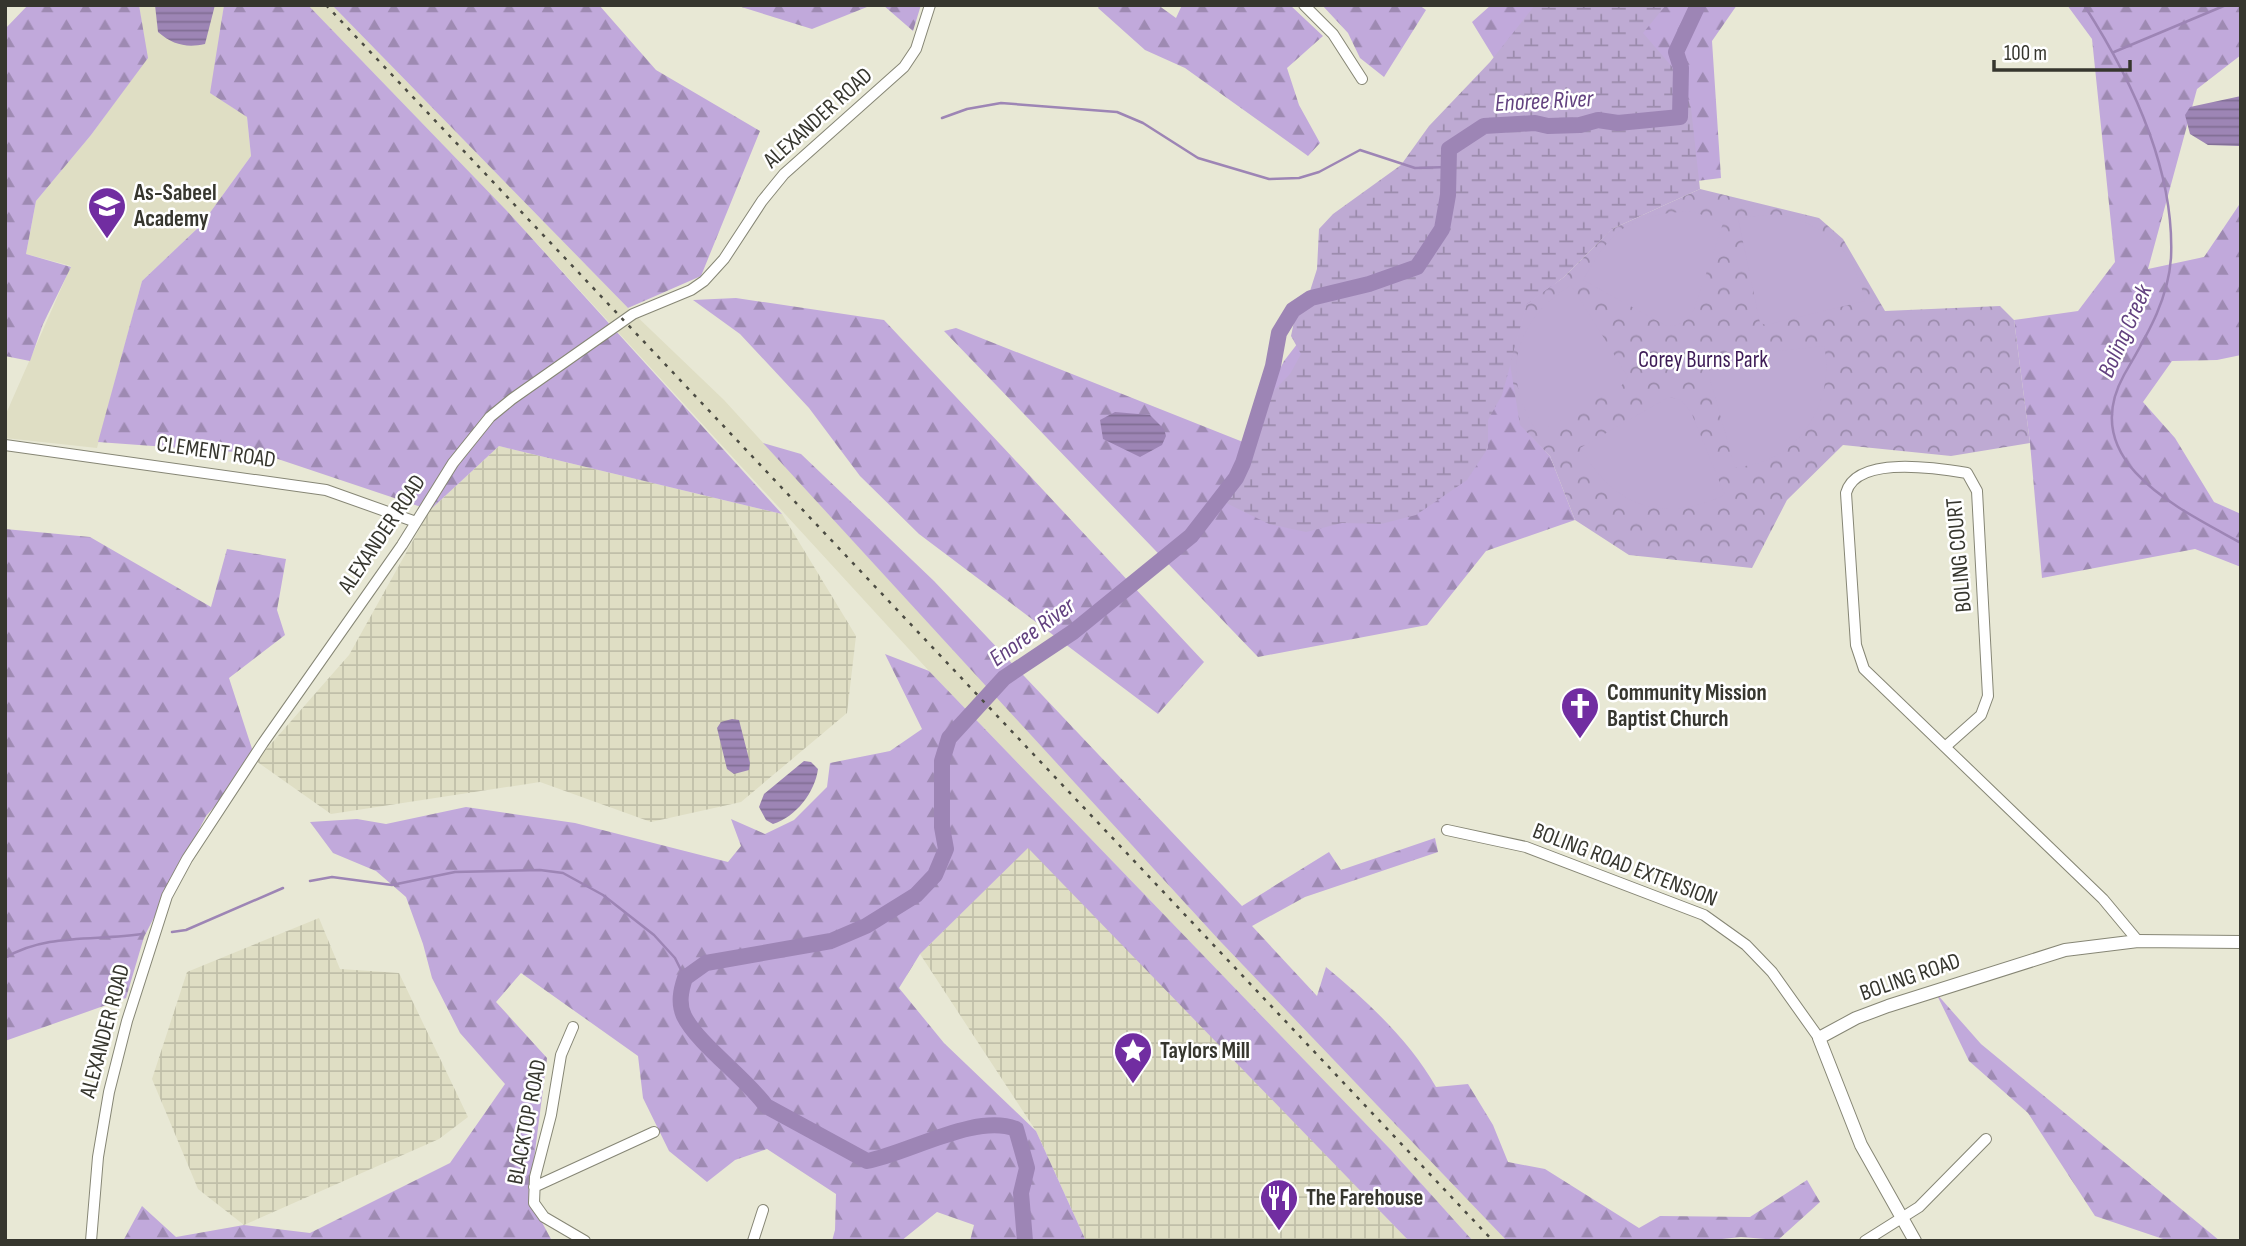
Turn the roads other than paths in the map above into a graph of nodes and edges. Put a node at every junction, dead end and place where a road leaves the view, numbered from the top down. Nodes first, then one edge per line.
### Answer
1 (930, 5) edge
2 (1304, 5) edge
3 (1362, 79) dead end
4 (5, 445) edge
5 (416, 522) junction
6 (1945, 747) junction
7 (1447, 831) dead end
8 (2138, 941) junction
9 (2241, 942) edge
10 (573, 1027) dead end
11 (1819, 1038) junction
12 (654, 1132) dead end
13 (1986, 1139) dead end
14 (534, 1187) junction
15 (763, 1210) dead end
16 (1901, 1218) junction
17 (91, 1241) edge
18 (585, 1241) edge
19 (753, 1241) edge
20 (1865, 1241) edge
21 (1915, 1241) edge

1 - 5 street, ALEXANDER ROAD
2 - 3 street
4 - 5 street, CLEMENT ROAD
5 - 17 street, ALEXANDER ROAD
6 - 6 street, BOLING COURT
6 - 8 street, BOLING COURT
7 - 11 street, BOLING ROAD EXTENSION
8 - 9 street, BOLING ROAD
8 - 11 street, BOLING ROAD
10 - 14 street, BLACKTOP ROAD
11 - 16 street
12 - 14 street
13 - 16 street
14 - 18 street, BLACKTOP ROAD
15 - 19 street
16 - 20 street
16 - 21 street

